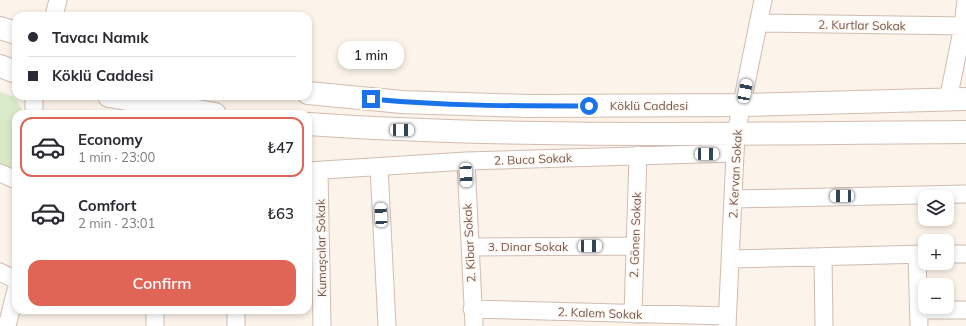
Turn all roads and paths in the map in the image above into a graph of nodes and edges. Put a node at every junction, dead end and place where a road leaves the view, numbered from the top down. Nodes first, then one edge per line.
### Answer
1 (58, 0) edge
2 (763, 0) edge
3 (966, 0) edge
4 (55, 12) edge
5 (758, 23) junction
6 (965, 26) edge
7 (0, 28) edge
8 (12, 32) edge
9 (0, 66) edge
10 (12, 70) edge
11 (312, 93) edge
12 (133, 100) edge
13 (957, 100) edge
14 (742, 105) junction
15 (191, 110) edge
16 (312, 124) edge
17 (966, 132) edge
18 (735, 143) junction
19 (638, 155) junction
20 (466, 161) junction
21 (379, 167) junction
22 (314, 171) edge
23 (0, 173) edge
24 (12, 178) edge
25 (966, 194) edge
26 (734, 199) junction
27 (635, 246) junction
28 (470, 247) junction
29 (918, 254) edge
30 (954, 254) edge
31 (966, 254) edge
32 (823, 257) junction
33 (731, 259) junction
34 (920, 270) edge
35 (0, 272) edge
36 (12, 278) edge
37 (12, 306) edge
38 (472, 309) junction
39 (966, 310) edge
40 (155, 314) edge
41 (236, 314) edge
42 (633, 314) junction
43 (919, 318) edge
44 (727, 321) edge
45 (7, 326) edge
46 (155, 326) edge
47 (236, 326) edge
48 (322, 326) edge
49 (387, 326) edge
50 (474, 326) edge
51 (824, 326) edge

1 - 4 street
2 - 5 street, 2. Kervan Sokak
3 - 6 street
5 - 6 street, 2. Kurtlar Sokak
5 - 14 street, 2. Kervan Sokak
6 - 13 street
7 - 8 main road
9 - 10 main road
11 - 14 main road, Köklü Caddesi
12 - 15 main road
13 - 14 main road, Köklü Caddesi
14 - 18 street, 2. Kervan Sokak
16 - 18 main road
17 - 18 main road
18 - 19 street, 2. Buca Sokak
18 - 26 street, 2. Kervan Sokak
19 - 20 street, 2. Buca Sokak
19 - 27 street, 2. Gönen Sokak
20 - 21 street, 2. Buca Sokak
20 - 28 street, 2. Kibar Sokak
21 - 22 street, 2. Buca Sokak
21 - 49 street
22 - 48 street, Kumaşcılar Sokak
23 - 24 street
25 - 26 street
26 - 33 street, 2. Kervan Sokak
27 - 28 street, 3. Dinar Sokak
27 - 42 street, 2. Gönen Sokak
28 - 38 street, 2. Kibar Sokak
29 - 32 street
30 - 31 street
32 - 33 street
32 - 51 street
33 - 44 street, 2. Kervan Sokak
34 - 43 street
35 - 36 street
37 - 45 street
38 - 42 street, 2. Kalem Sokak
38 - 50 street, 2. Kibar Sokak
39 - 43 street
40 - 46 street
41 - 47 street
42 - 44 street, 2. Kalem Sokak

